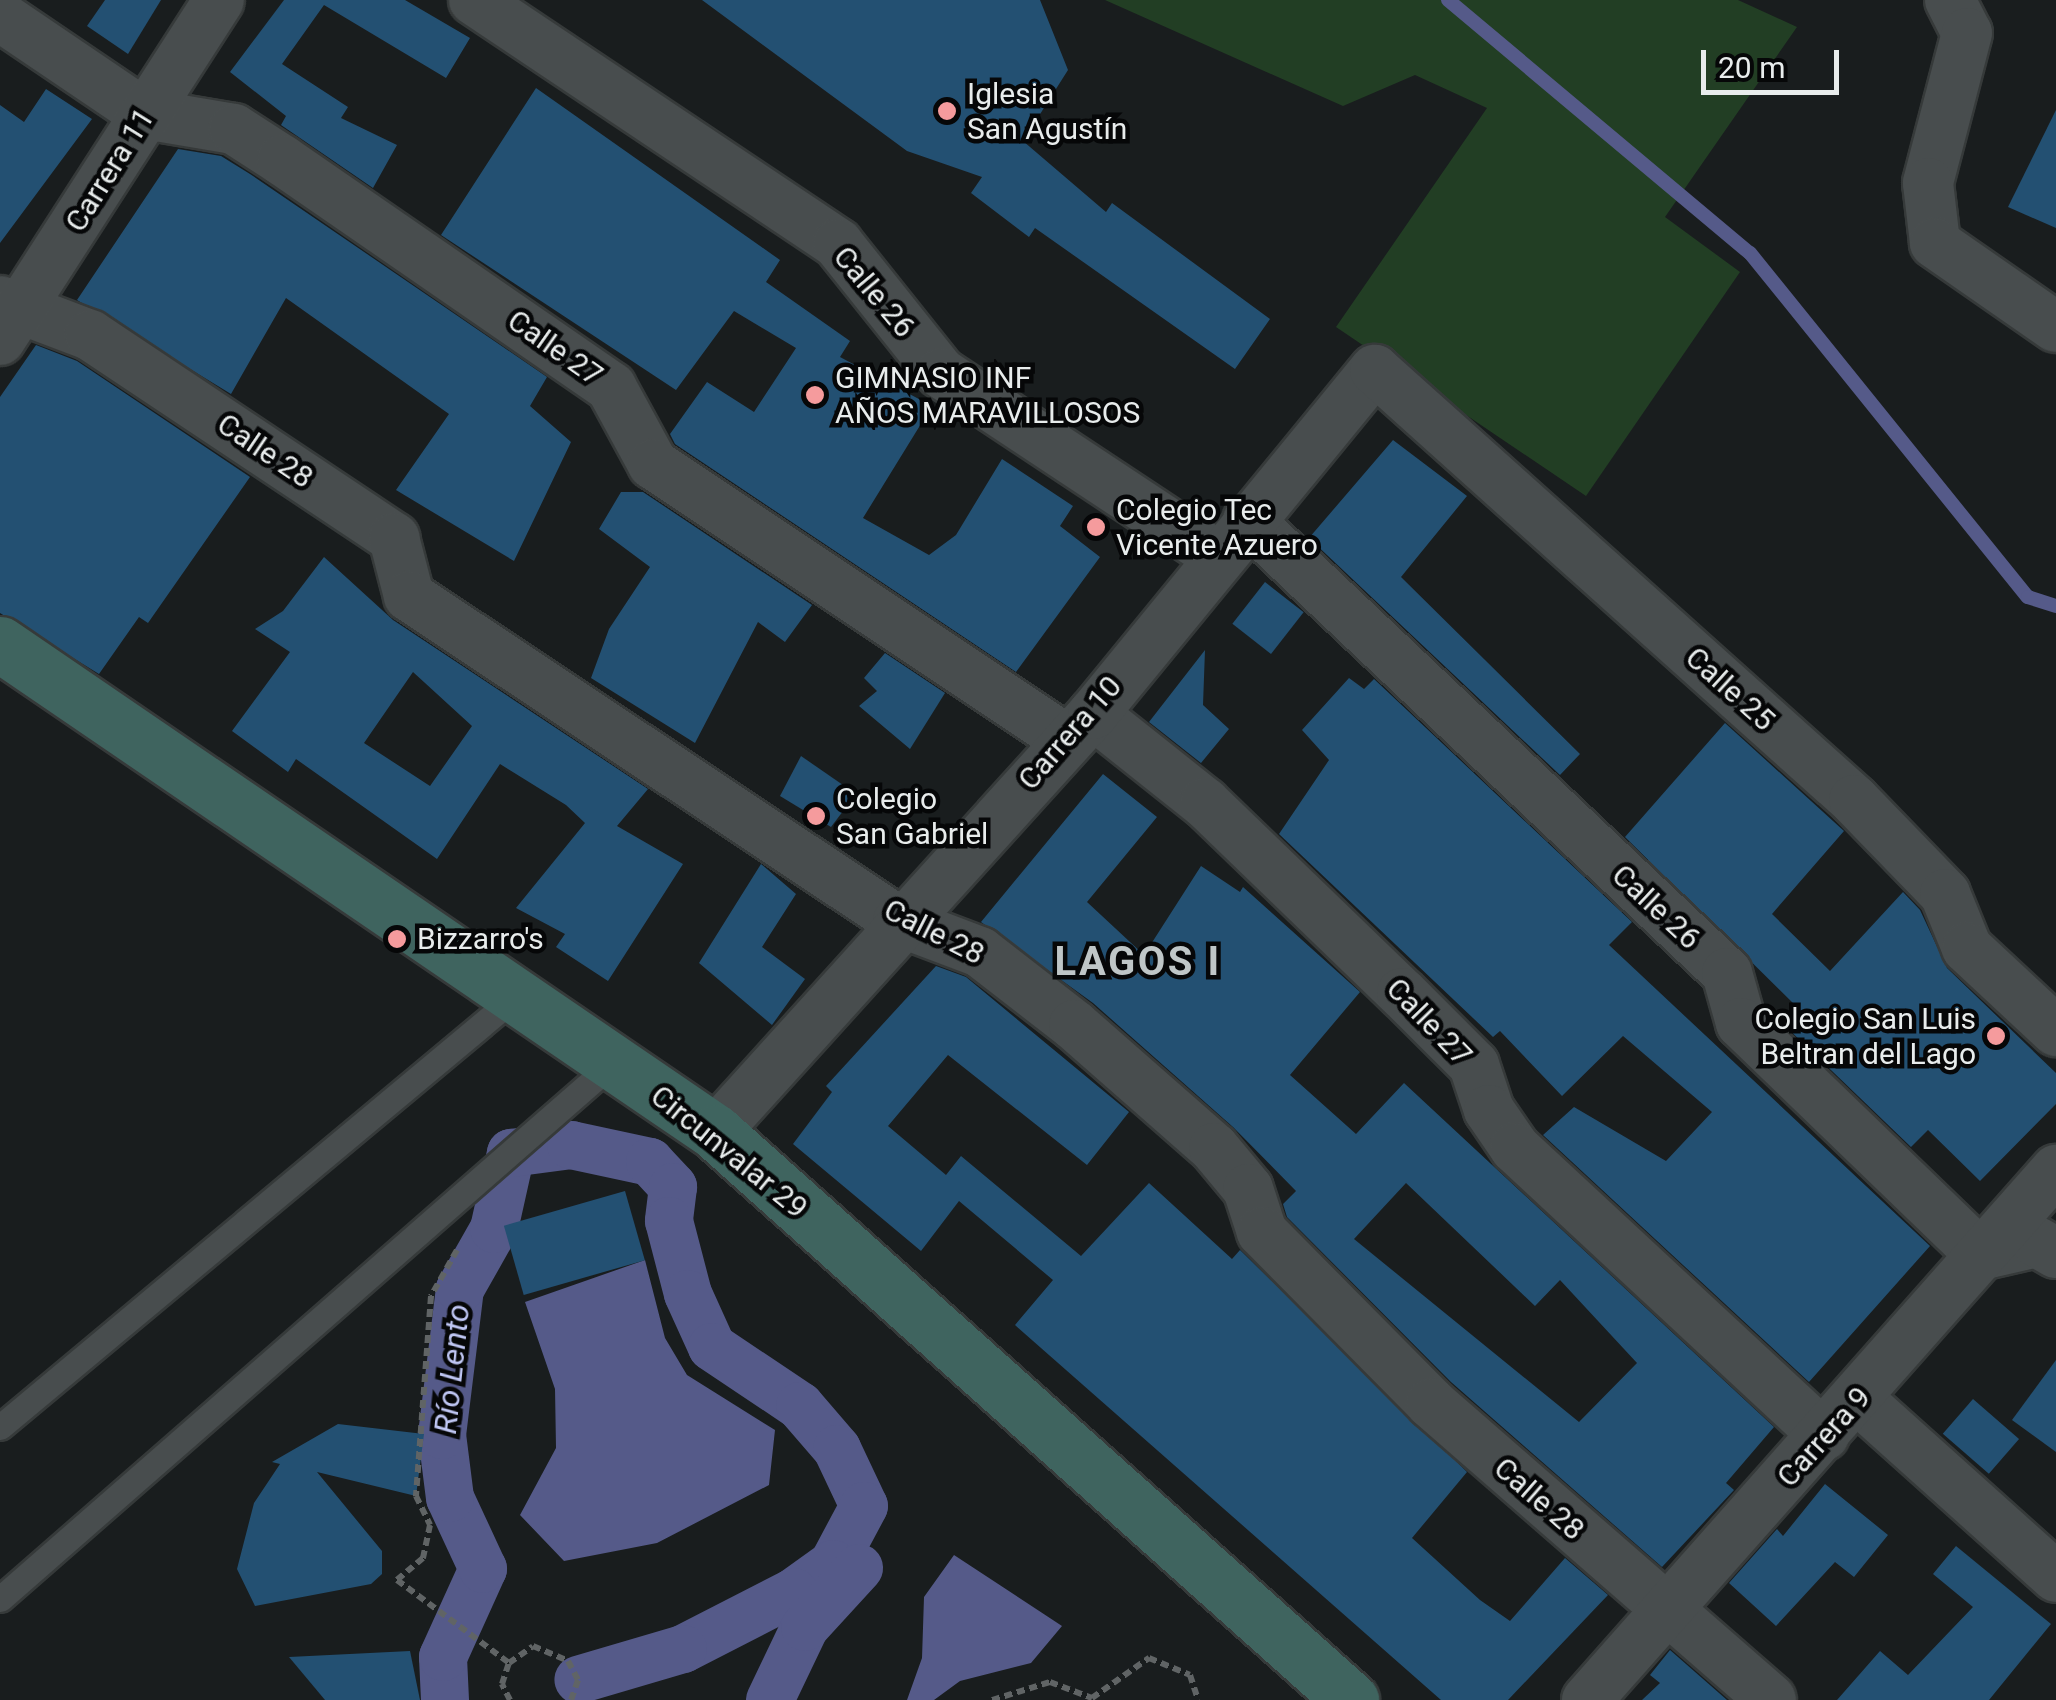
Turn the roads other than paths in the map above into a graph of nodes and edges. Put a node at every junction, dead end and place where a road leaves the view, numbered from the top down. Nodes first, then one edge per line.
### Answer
1 (219, 0) edge
2 (474, 0) edge
3 (1950, 0) edge
4 (0, 16) edge
5 (145, 114) junction
6 (6, 318) edge
7 (2056, 327) edge
8 (1375, 370) joint
9 (1233, 538) junction
10 (0, 644) edge
11 (1080, 727) junction
12 (898, 920) junction
13 (516, 997) junction
14 (2056, 1031) edge
15 (614, 1062) junction
16 (714, 1132) junction
17 (2056, 1170) edge
18 (1982, 1254) junction
19 (2056, 1254) edge
20 (1859, 1400) junction
21 (0, 1428) edge
22 (1824, 1435) junction
23 (2056, 1577) edge
24 (0, 1599) edge
25 (1672, 1611) junction
26 (1351, 1700) edge
27 (1587, 1700) edge
28 (1771, 1700) edge

1 - 5 street, Carrera 11
2 - 9 street, Calle 26
3 - 7 street
4 - 5 street, Calle 27
5 - 6 street, Carrera 11
5 - 11 street, Calle 27
6 - 12 street, Calle 28
8 - 9 street, Carrera 10
8 - 14 street, Calle 25
9 - 11 street, Carrera 10
9 - 18 street, Calle 26
10 - 13 street, Circunvalar 29
11 - 12 street, Carrera 10
11 - 22 street, Calle 27
12 - 16 street, Carrera 10
12 - 25 street, Calle 28
13 - 15 street, Circunvalar 29
13 - 21 lane
15 - 16 street, Circunvalar 29
15 - 24 lane
16 - 26 street, Circunvalar 29
17 - 18 street, Carrera 9
18 - 19 street
18 - 20 street, Carrera 9
20 - 22 street, Carrera 9
20 - 23 street
22 - 25 street, Carrera 9
25 - 27 street, Carrera 9
25 - 28 street, Calle 28

